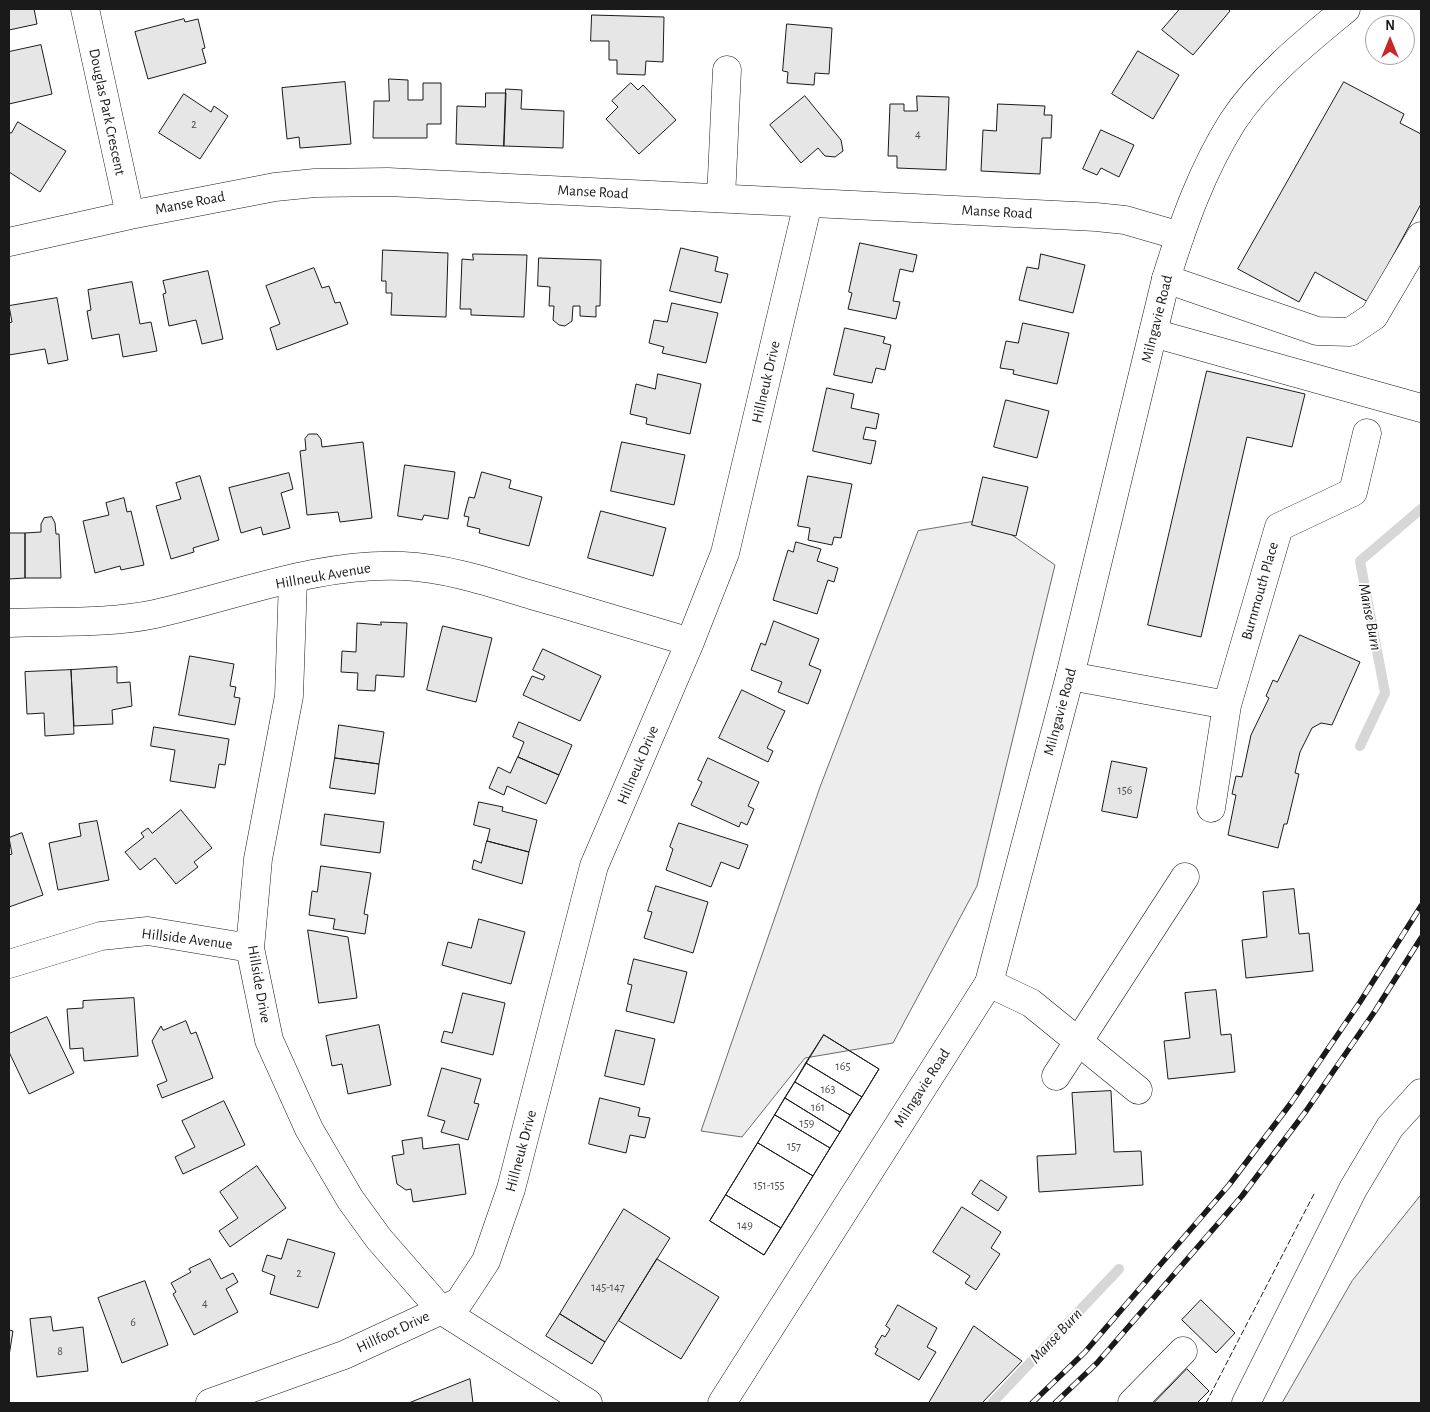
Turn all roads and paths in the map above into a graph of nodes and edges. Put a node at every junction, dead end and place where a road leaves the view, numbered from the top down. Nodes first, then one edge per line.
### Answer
1 (85, 9) edge
2 (1346, 9) edge
3 (727, 70) dead end
4 (720, 198) junction
5 (808, 203) junction
6 (130, 215) junction
7 (1180, 236) junction
8 (1421, 236) edge
9 (9, 242) edge
10 (1166, 279) junction
11 (1153, 333) junction
12 (1421, 408) edge
13 (1367, 433) dead end
14 (293, 580) junction
15 (9, 623) edge
16 (690, 642) junction
17 (1070, 676) junction
18 (1226, 706) junction
19 (1211, 808) dead end
20 (1185, 877) dead end
21 (250, 948) junction
22 (9, 964) edge
23 (989, 983) junction
24 (1079, 1042) junction
25 (1056, 1076) dead end
26 (1138, 1090) dead end
27 (1421, 1093) edge
28 (441, 1310) junction
29 (1183, 1351) dead end
30 (210, 1403) edge
31 (588, 1403) edge
32 (722, 1403) edge
33 (1132, 1403) edge
34 (1246, 1403) edge

1 - 6 street, Douglas Park Crescent
2 - 7 street, Milngavie Road
3 - 4 street
4 - 5 street, Manse Road
4 - 6 street, Manse Road
5 - 7 street, Manse Road
5 - 16 street, Hillneuk Drive
6 - 9 street, Manse Road
7 - 10 street, Milngavie Road
8 - 10 street
10 - 11 street, Milngavie Road
11 - 12 street
11 - 17 street, Milngavie Road
13 - 18 street, Burnmouth Place
14 - 15 street, Hillneuk Avenue
14 - 16 street, Hillneuk Avenue
14 - 21 street, Hillside Drive
16 - 28 street, Hillneuk Drive
17 - 18 street
17 - 23 street, Milngavie Road
18 - 19 street, Burnmouth Place
20 - 24 street
21 - 22 street, Hillside Avenue
21 - 28 street, Hillside Drive
23 - 24 street
23 - 32 street, Milngavie Road
24 - 25 street
24 - 26 street
27 - 34 street
28 - 30 street, Hillfoot Drive
28 - 31 street, Hillfoot Drive
29 - 33 street

